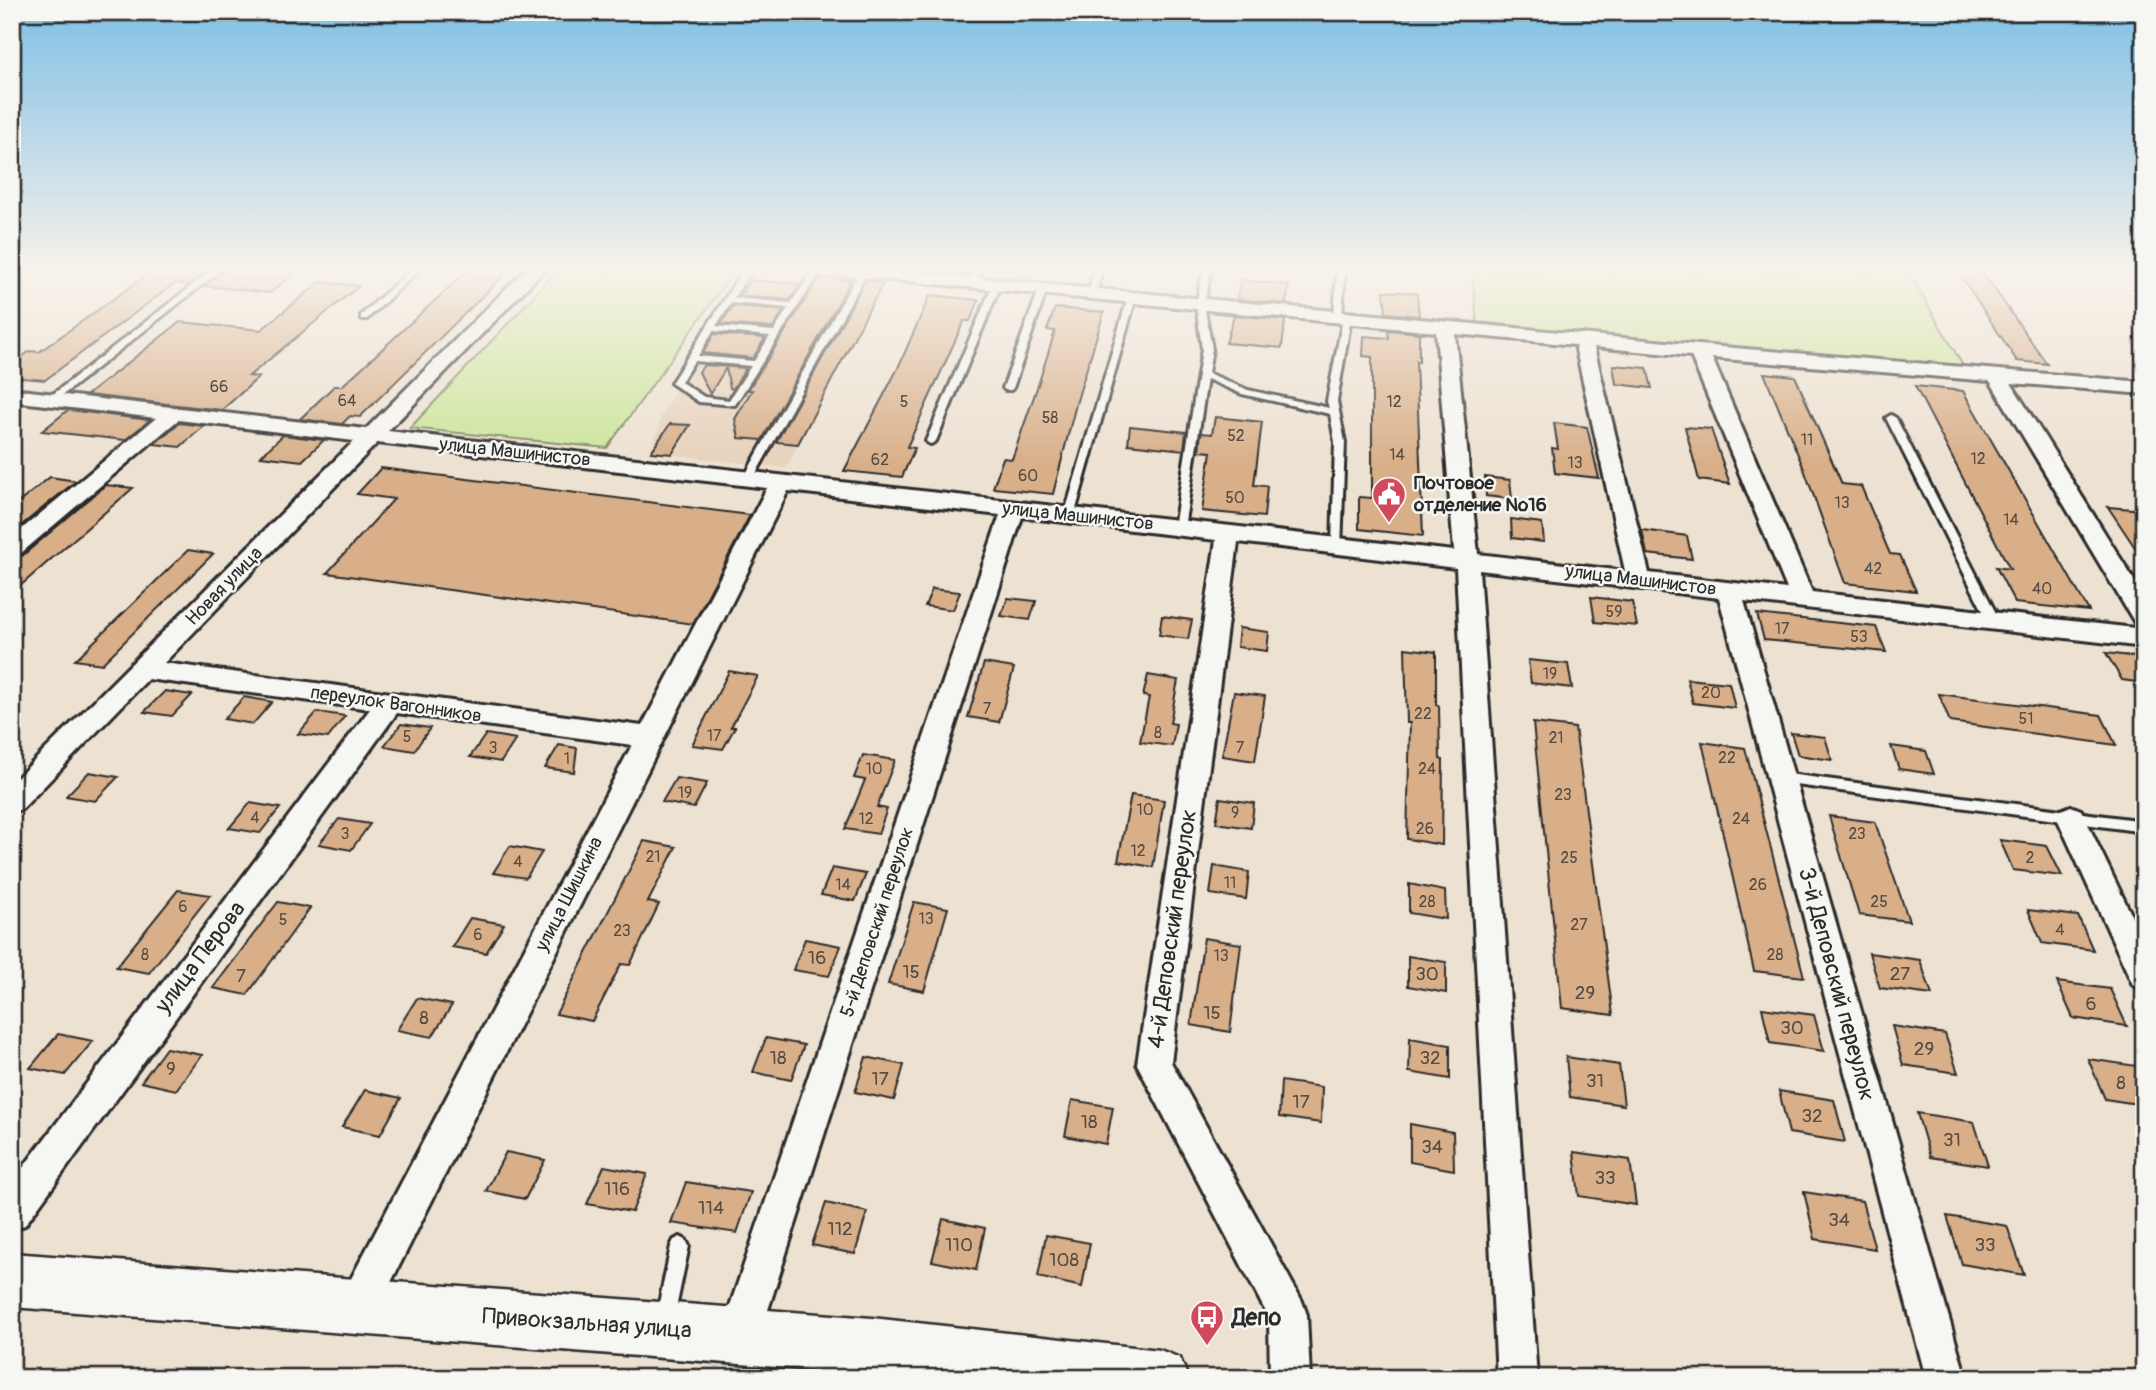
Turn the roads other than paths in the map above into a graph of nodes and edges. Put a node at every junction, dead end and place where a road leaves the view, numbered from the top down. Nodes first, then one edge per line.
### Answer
1 (134, 335) edge
2 (470, 335) edge
3 (706, 335) edge
4 (775, 335) edge
5 (832, 335) edge
6 (976, 335) edge
7 (1027, 335) edge
8 (1121, 335) edge
9 (1205, 335) edge
10 (1341, 335) edge
11 (1446, 335) edge
12 (1529, 335) edge
13 (1583, 340) junction
14 (1699, 351) junction
15 (692, 358) junction
16 (758, 364) junction
17 (435, 371) joint
18 (1203, 374) junction
19 (1996, 375) junction
20 (1008, 388) dead end
21 (2144, 388) edge
22 (12, 396) edge
23 (51, 400) junction
24 (1335, 412) junction
25 (173, 414) junction
26 (1891, 418) dead end
27 (371, 436) junction
28 (931, 441) dead end
29 (748, 479) junction
30 (781, 483) junction
31 (1013, 509) junction
32 (1069, 516) junction
33 (1179, 528) junction
34 (1228, 534) junction
35 (1337, 546) junction
36 (12, 549) edge
37 (1467, 561) junction
38 (1639, 580) junction
39 (1729, 590) junction
40 (1803, 599) junction
41 (2144, 617) edge
42 (1994, 621) junction
43 (2144, 638) edge
44 (142, 669) junction
45 (390, 703) junction
46 (650, 737) junction
47 (1780, 778) junction
48 (12, 801) edge
49 (2071, 818) junction
50 (2144, 827) edge
51 (2144, 975) edge
52 (12, 1212) edge
53 (680, 1246) dead end
54 (12, 1280) edge
55 (358, 1306) junction
56 (663, 1329) junction
57 (740, 1335) junction
58 (1160, 1378) edge
59 (1290, 1378) edge
60 (1517, 1378) edge
61 (1946, 1378) edge

1 - 23 lane
2 - 17 street
3 - 15 lane
4 - 16 lane
5 - 29 lane
6 - 28 lane
7 - 20 lane
8 - 32 lane
9 - 18 lane
10 - 24 lane
11 - 37 street
12 - 13 street
13 - 14 street
13 - 38 street
14 - 19 street
14 - 40 street
15 - 16 lane
15 - 16 lane
17 - 27 street, Новая улица
18 - 24 lane
18 - 33 lane
19 - 21 street
19 - 41 street
22 - 23 street, улица Машинистов
23 - 25 street, улица Машинистов
24 - 35 lane
25 - 27 street, улица Машинистов
25 - 36 street
26 - 42 lane
27 - 29 street, улица Машинистов
27 - 44 street, Новая улица
29 - 30 street, улица Машинистов
30 - 31 street, улица Машинистов
30 - 46 street, улица Шишкина
31 - 32 street, улица Машинистов
31 - 57 street, 5-й Деповский переулок
32 - 33 street, улица Машинистов
33 - 34 street, улица Машинистов
34 - 35 street, улица Машинистов
34 - 59 street, 4-й Деповский переулок
35 - 37 street, улица Машинистов
37 - 38 street, улица Машинистов
37 - 60 street
38 - 39 street, улица Машинистов
39 - 40 street, улица Машинистов
39 - 47 street, 3-й Деповский переулок
40 - 42 street, улица Машинистов
42 - 43 street, улица Машинистов
44 - 45 street, переулок Вагонников
44 - 48 street, Новая улица
45 - 46 street, переулок Вагонников
45 - 52 street, улица Перова
46 - 55 street, улица Шишкина
47 - 49 lane
47 - 61 street, 3-й Деповский переулок
49 - 50 lane
49 - 51 street
53 - 56 lane
54 - 55 street, Привокзальная улица
55 - 56 street, Привокзальная улица
56 - 57 street, Привокзальная улица
57 - 58 street, Привокзальная улица

